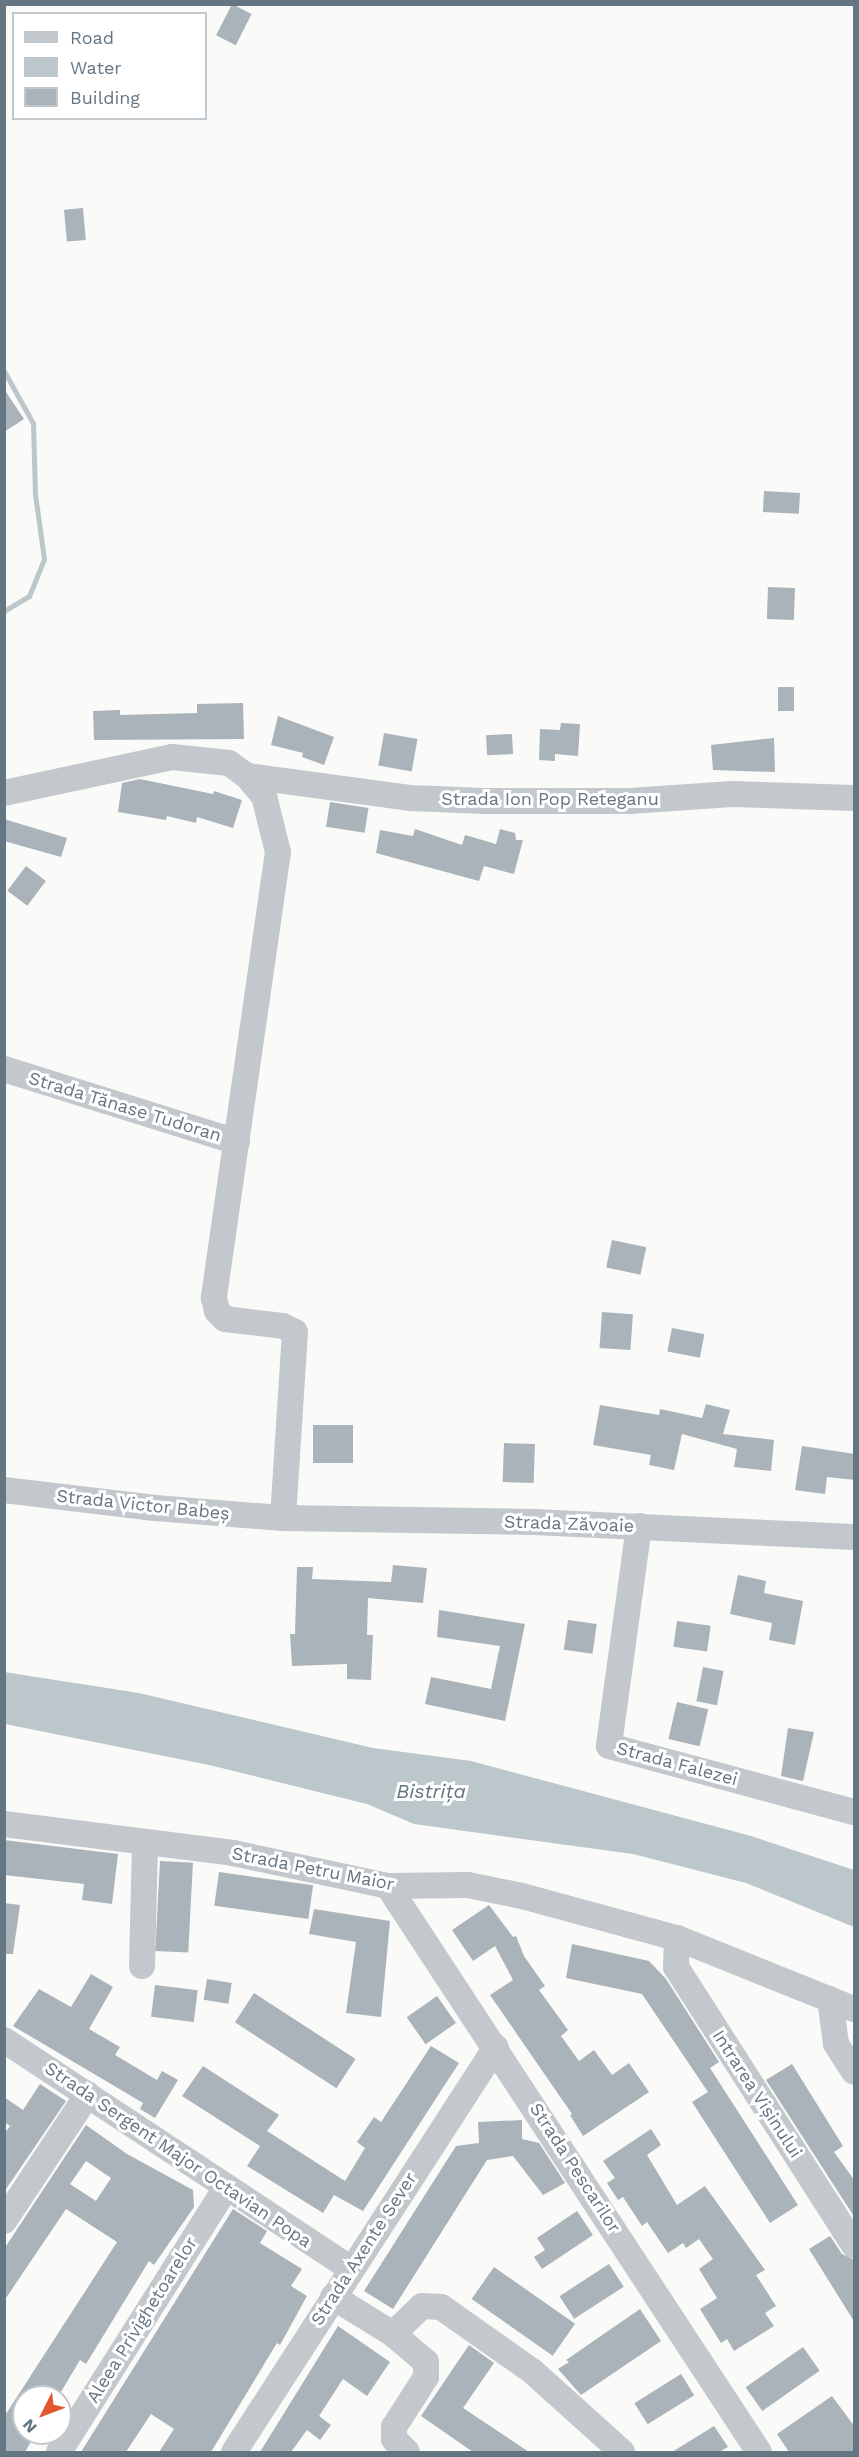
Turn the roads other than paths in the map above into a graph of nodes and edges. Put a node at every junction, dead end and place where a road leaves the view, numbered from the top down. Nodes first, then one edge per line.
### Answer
1 (247, 776) junction
2 (4, 793) edge
3 (855, 798) edge
4 (4, 1070) edge
5 (237, 1142) junction
6 (4, 1490) edge
7 (283, 1518) junction
8 (639, 1526) junction
9 (855, 1538) edge
10 (855, 1812) edge
11 (4, 1824) edge
12 (145, 1842) junction
13 (388, 1886) junction
14 (677, 1938) junction
15 (142, 1966) dead end
16 (830, 1999) junction
17 (855, 2009) edge
18 (4, 2040) edge
19 (496, 2048) junction
20 (855, 2072) edge
21 (88, 2094) junction
22 (226, 2188) junction
23 (4, 2220) edge
24 (855, 2245) edge
25 (351, 2269) junction
26 (333, 2297) junction
27 (393, 2334) junction
28 (59, 2452) edge
29 (234, 2452) edge
30 (407, 2452) edge
31 (622, 2452) edge
32 (759, 2452) edge

1 - 2 street, Strada Ion Pop Reteganu
1 - 3 street, Strada Ion Pop Reteganu
1 - 5 street, Strada Ion Pop Reteganu
4 - 5 street, Strada Tănase Tudoran
5 - 7 street, Strada Tănase Tudoran
6 - 7 street, Strada Victor Babeș
7 - 8 street, Strada Zăvoaie
8 - 9 street, Strada Zăvoaie
8 - 10 street, Strada Falezei
11 - 12 street, Strada Petru Maior
12 - 13 street, Strada Petru Maior
12 - 15 street
13 - 14 street, Strada Petru Maior
13 - 19 street, Strada Pescarilor
14 - 16 street, Strada Petru Maior
14 - 24 street, Intrarea Vișinului
16 - 17 street, Strada Petru Maior
16 - 20 street
18 - 21 street, Strada Sergent Major Octavian Popa
19 - 25 street, Strada Axente Sever
19 - 32 street, Strada Pescarilor
21 - 22 street, Strada Sergent Major Octavian Popa
21 - 23 street
22 - 25 street, Strada Sergent Major Octavian Popa
22 - 28 street, Aleea Privighetoarelor
25 - 26 street, Strada Axente Sever
26 - 27 street
26 - 29 street, Strada Axente Sever
27 - 30 street
27 - 31 street

